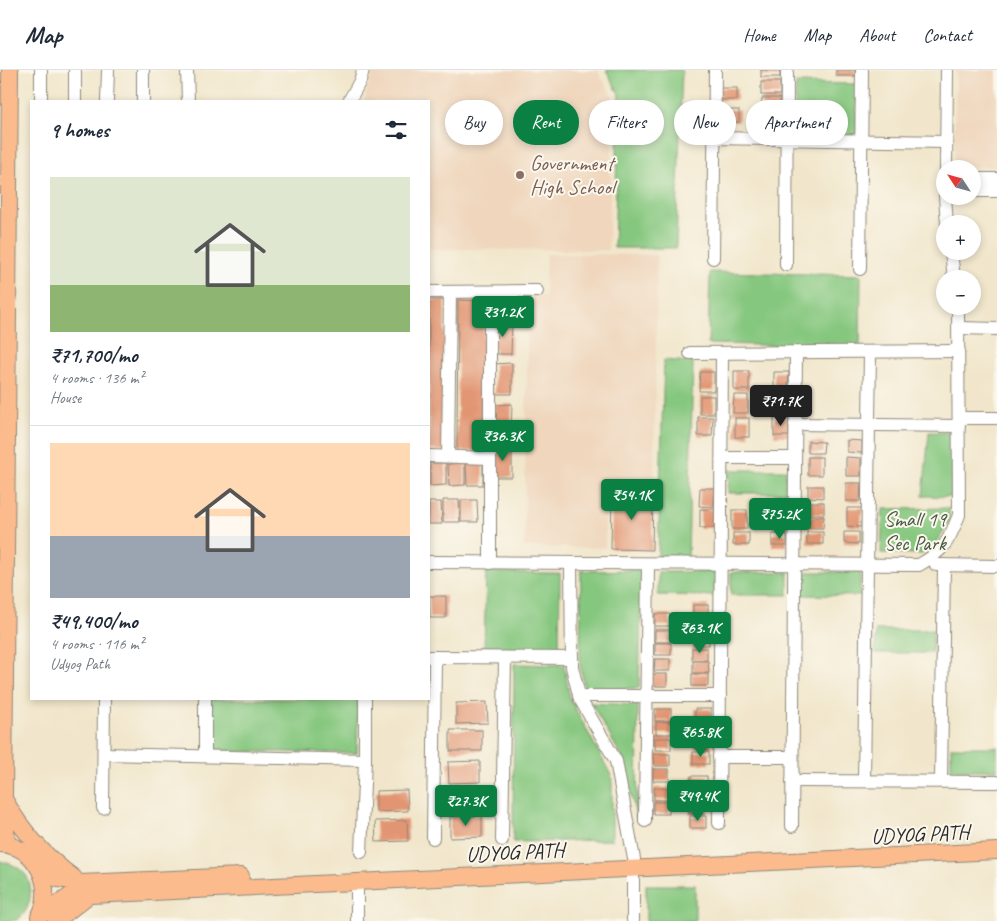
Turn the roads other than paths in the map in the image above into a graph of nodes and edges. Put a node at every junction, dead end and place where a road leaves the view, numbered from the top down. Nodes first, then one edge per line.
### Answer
1 (10, 70) edge
2 (41, 70) edge
3 (75, 70) edge
4 (108, 70) edge
5 (143, 70) edge
6 (187, 70) edge
7 (363, 70) edge
8 (715, 70) edge
9 (787, 70) edge
10 (862, 70) edge
11 (947, 70) edge
12 (41, 100) edge
13 (75, 100) edge
14 (107, 100) edge
15 (143, 100) edge
16 (188, 100) edge
17 (350, 100) edge
18 (715, 100) edge
19 (787, 100) edge
20 (848, 141) edge
21 (861, 141) junction
22 (946, 142) junction
23 (714, 145) edge
24 (786, 145) edge
25 (946, 160) edge
26 (981, 179) edge
27 (997, 179) edge
28 (981, 190) edge
29 (997, 191) edge
30 (713, 258) dead end
31 (786, 265) dead end
32 (860, 269) dead end
33 (537, 291) dead end
34 (430, 292) edge
35 (450, 292) junction
36 (490, 292) junction
37 (959, 315) edge
38 (960, 328) junction
39 (997, 329) edge
40 (960, 351) junction
41 (870, 352) junction
42 (722, 353) junction
43 (796, 353) junction
44 (690, 354) dead end
45 (997, 418) edge
46 (959, 422) junction
47 (795, 424) junction
48 (869, 425) junction
49 (430, 456) edge
50 (448, 456) junction
51 (490, 458) junction
52 (722, 458) junction
53 (795, 458) junction
54 (430, 562) edge
55 (490, 563) junction
56 (571, 563) junction
57 (648, 564) junction
58 (722, 564) junction
59 (794, 564) junction
60 (868, 565) junction
61 (919, 565) junction
62 (944, 565) junction
63 (997, 566) edge
64 (432, 657) edge
65 (505, 658) junction
66 (572, 658) junction
67 (579, 696) junction
68 (647, 696) junction
69 (720, 696) junction
70 (104, 700) edge
71 (205, 700) edge
72 (364, 700) edge
73 (104, 754) junction
74 (205, 756) junction
75 (719, 757) junction
76 (792, 757) junction
77 (365, 760) junction
78 (792, 781) junction
79 (864, 781) junction
80 (940, 781) junction
81 (997, 782) edge
82 (4, 798) junction
83 (103, 808) dead end
84 (645, 820) dead end
85 (719, 823) dead end
86 (792, 826) dead end
87 (433, 838) dead end
88 (502, 840) dead end
89 (997, 842) edge
90 (4, 844) edge
91 (997, 851) edge
92 (360, 852) dead end
93 (634, 863) junction
94 (39, 868) junction
95 (357, 881) junction
96 (85, 889) junction
97 (39, 918) edge
98 (56, 921) edge
99 (357, 921) edge
100 (633, 921) edge

1 - 82 main road
2 - 12 street
3 - 13 street
4 - 14 street
5 - 15 street
6 - 16 street
7 - 17 street
8 - 18 street
9 - 19 street
10 - 21 street
11 - 22 street
20 - 21 street
21 - 22 street
21 - 32 street
22 - 25 street
23 - 30 street
24 - 31 street
26 - 27 street
28 - 29 street
33 - 36 street
34 - 35 street
35 - 36 street
35 - 50 street
36 - 51 street
37 - 38 street
38 - 39 street
38 - 40 street
40 - 41 street
40 - 46 street
41 - 43 street
41 - 48 street
42 - 43 street
42 - 44 street
42 - 52 street
43 - 47 street
45 - 46 street
46 - 48 street
46 - 61 street
47 - 48 street
47 - 53 street
48 - 60 street
49 - 50 street
50 - 51 street
51 - 55 street
52 - 53 street
52 - 58 street
53 - 59 street
54 - 55 street
55 - 56 street
56 - 57 street
56 - 66 street
57 - 58 street
57 - 68 street
58 - 59 street
58 - 69 street
59 - 60 street
59 - 76 street
60 - 61 street
60 - 79 street
61 - 62 street
62 - 63 street
62 - 80 street
64 - 65 street
64 - 87 street
65 - 66 street
65 - 88 street
66 - 67 street
67 - 68 street
67 - 93 street
68 - 69 street
68 - 84 street
69 - 75 street
70 - 73 street
71 - 74 street
72 - 77 street
73 - 74 street
73 - 83 street
74 - 77 street
75 - 76 street
75 - 85 street
76 - 78 street
77 - 92 street
78 - 79 street
78 - 86 street
79 - 80 street
80 - 81 street
82 - 90 main road
82 - 96 main road
89 - 93 main road, UDYOG PATH
90 - 94 main road
91 - 93 main road, UDYOG PATH
93 - 95 main road, UDYOG PATH
93 - 96 main road, UDYOG PATH
93 - 100 street
94 - 96 main road, UDYOG PATH
94 - 97 main road
95 - 96 main road, UDYOG PATH
95 - 99 street
96 - 97 main road, UDYOG PATH
96 - 98 main road

